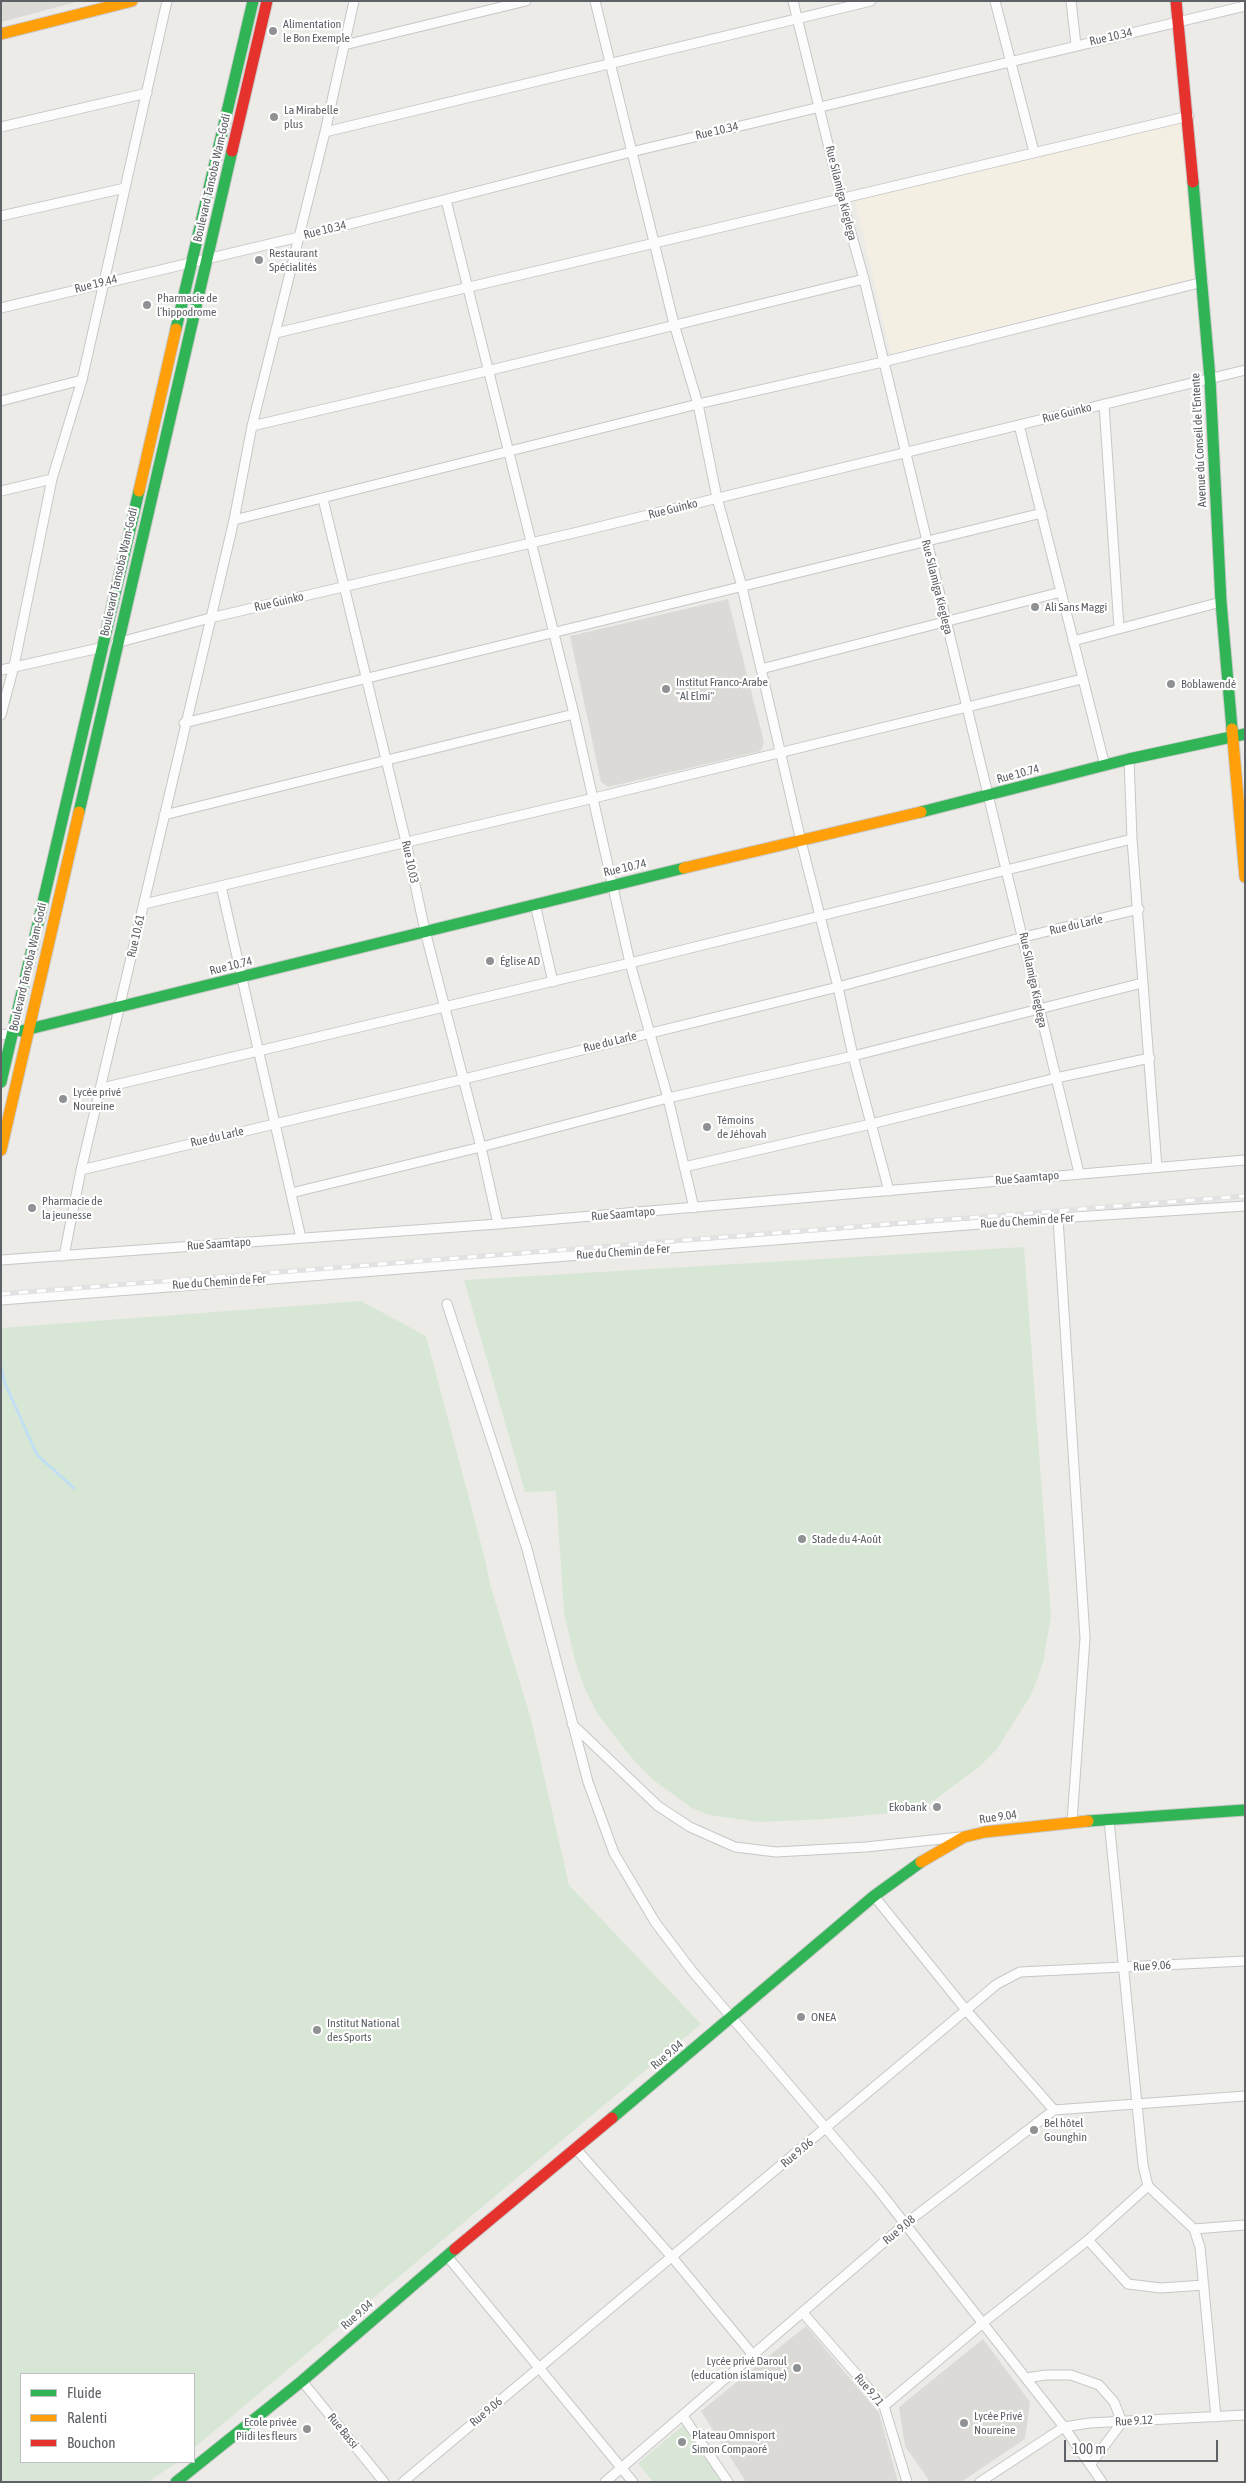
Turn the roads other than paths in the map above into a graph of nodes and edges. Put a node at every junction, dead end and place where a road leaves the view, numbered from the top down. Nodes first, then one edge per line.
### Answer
1 (132, 1) edge
2 (168, 1) edge
3 (253, 1) edge
4 (267, 1) edge
5 (354, 1) edge
6 (526, 1) edge
7 (595, 1) edge
8 (793, 1) edge
9 (871, 1) edge
10 (995, 1) edge
11 (1071, 1) edge
12 (1176, 1) edge
13 (101, 5) edge
14 (1245, 6) edge
15 (797, 19) junction
16 (1178, 22) junction
17 (1, 34) edge
18 (1076, 45) junction
19 (344, 46) junction
20 (1009, 60) junction
21 (610, 64) junction
22 (147, 93) junction
23 (820, 107) junction
24 (1189, 116) junction
25 (1, 127) edge
26 (325, 132) junction
27 (631, 152) junction
28 (1034, 152) junction
29 (125, 188) junction
30 (841, 197) junction
31 (446, 200) junction
32 (1, 216) edge
33 (299, 237) junction
34 (654, 242) junction
35 (208, 257) junction
36 (191, 261) junction
37 (864, 279) junction
38 (102, 282) junction
39 (1203, 282) junction
40 (468, 288) junction
41 (1, 308) edge
42 (674, 324) junction
43 (276, 333) junction
44 (884, 362) junction
45 (1245, 370) edge
46 (487, 371) junction
47 (1210, 378) junction
48 (82, 380) junction
49 (1, 401) edge
50 (698, 404) junction
51 (1104, 404) junction
52 (1019, 425) junction
53 (252, 426) junction
54 (905, 451) junction
55 (508, 453) junction
56 (52, 479) junction
57 (1, 491) edge
58 (717, 498) junction
59 (322, 499) junction
60 (1042, 513) junction
61 (234, 520) junction
62 (926, 541) junction
63 (532, 543) junction
64 (742, 587) junction
65 (344, 588) junction
66 (1061, 592) junction
67 (1221, 602) junction
68 (210, 618) junction
69 (947, 622) junction
70 (1118, 628) junction
71 (553, 632) junction
72 (1073, 641) junction
73 (117, 643) junction
74 (102, 648) junction
75 (14, 666) junction
76 (761, 669) junction
77 (1, 670) edge
78 (366, 679) junction
79 (1082, 679) junction
80 (967, 707) junction
81 (574, 714) junction
82 (1, 715) edge
83 (184, 724) junction
84 (1245, 734) edge
85 (1232, 738) junction
86 (781, 752) junction
87 (1129, 759) junction
88 (386, 760) junction
89 (1105, 766) junction
90 (990, 796) junction
91 (594, 798) junction
92 (164, 815) junction
93 (1132, 839) junction
94 (801, 841) junction
95 (406, 842) junction
96 (1007, 870) junction
97 (1245, 877) edge
98 (611, 885) junction
99 (221, 886) junction
100 (144, 904) junction
101 (535, 904) junction
102 (1139, 909) junction
103 (820, 915) junction
104 (425, 931) junction
105 (1024, 937) junction
106 (630, 964) junction
107 (240, 977) junction
108 (553, 982) junction
109 (1142, 982) junction
110 (838, 987) junction
111 (446, 1007) junction
112 (120, 1008) junction
113 (1038, 1009) junction
114 (28, 1029) junction
115 (648, 1032) junction
116 (6, 1034) edge
117 (259, 1051) junction
118 (853, 1056) junction
119 (1150, 1058) junction
120 (1056, 1078) junction
121 (464, 1079) junction
122 (1, 1082) edge
123 (102, 1088) junction
124 (668, 1098) junction
125 (275, 1124) junction
126 (871, 1124) junction
127 (481, 1147) junction
128 (1, 1150) edge
129 (1245, 1160) edge
130 (684, 1167) junction
131 (1157, 1167) junction
132 (81, 1170) junction
133 (1079, 1173) junction
134 (889, 1191) junction
135 (291, 1193) junction
136 (1245, 1206) edge
137 (694, 1208) junction
138 (1058, 1218) junction
139 (498, 1224) junction
140 (301, 1238) junction
141 (64, 1256) junction
142 (1, 1260) edge
143 (1, 1300) edge
144 (447, 1304) dead end
145 (572, 1724) junction
146 (1245, 1810) edge
147 (1109, 1820) junction
148 (1072, 1822) junction
149 (964, 1837) junction
150 (874, 1896) junction
151 (1245, 1961) edge
152 (1123, 1967) junction
153 (966, 2010) junction
154 (732, 2019) junction
155 (1245, 2096) edge
156 (1136, 2106) junction
157 (1054, 2110) junction
158 (827, 2129) junction
159 (576, 2149) junction
160 (1148, 2186) junction
161 (905, 2224) junction
162 (1245, 2225) edge
163 (1194, 2229) junction
164 (1088, 2240) junction
165 (447, 2256) junction
166 (672, 2257) junction
167 (1204, 2285) junction
168 (804, 2313) junction
169 (984, 2322) junction
170 (753, 2355) junction
171 (538, 2368) junction
172 (1026, 2378) junction
173 (302, 2381) junction
174 (884, 2406) junction
175 (1245, 2415) edge
176 (683, 2416) junction
177 (1216, 2417) junction
178 (1122, 2422) junction
179 (1064, 2427) junction
180 (1090, 2465) junction
181 (622, 2468) junction
182 (176, 2482) edge
183 (384, 2482) edge
184 (403, 2482) edge
185 (605, 2482) edge
186 (633, 2482) edge
187 (728, 2482) edge
188 (907, 2482) edge
189 (980, 2482) edge
190 (1102, 2482) edge

1 - 13 main road
2 - 22 street
3 - 36 main road, Boulevard Tansoba Wam-Godi
4 - 35 main road, Boulevard Tansoba Wam-Godi
5 - 19 street, Rue 10.61
6 - 19 street
7 - 21 street
8 - 15 street, Rue Silamiga Kieglega
9 - 15 street
10 - 20 street
11 - 18 street
12 - 16 main road, Avenue du Conseil de l'Entente
13 - 17 main road
14 - 16 street, Rue 10.34
15 - 21 street
15 - 23 street, Rue Silamiga Kieglega
16 - 18 street, Rue 10.34
16 - 24 main road, Avenue du Conseil de l'Entente
18 - 20 street, Rue 10.34
19 - 26 street, Rue 10.61
20 - 23 street, Rue 10.34
20 - 28 street
21 - 26 street
21 - 27 street
22 - 25 street
22 - 29 street
23 - 27 street, Rue 10.34
23 - 30 street, Rue Silamiga Kieglega
24 - 28 street
24 - 39 main road, Avenue du Conseil de l'Entente
26 - 33 street, Rue 10.61
27 - 31 street, Rue 10.34
27 - 34 street
28 - 30 street
29 - 32 street
29 - 38 street
30 - 34 street
30 - 37 street, Rue Silamiga Kieglega
31 - 33 street, Rue 10.34
31 - 40 street
33 - 35 street, Rue 10.34
33 - 43 street, Rue 10.61
34 - 40 street
34 - 42 street
35 - 36 street, Rue 10.34
35 - 73 main road, Boulevard Tansoba Wam-Godi
36 - 38 street, Rue 19.44
36 - 74 main road, Boulevard Tansoba Wam-Godi
37 - 42 street
37 - 44 street, Rue Silamiga Kieglega
38 - 41 street, Rue 19.44
38 - 48 street
39 - 44 street
39 - 47 main road, Avenue du Conseil de l'Entente
40 - 43 street
40 - 46 street
42 - 46 street
42 - 50 street
43 - 53 street, Rue 10.61
44 - 50 street
44 - 54 street, Rue Silamiga Kieglega
45 - 47 street, Rue Guinko
46 - 53 street
46 - 55 street
47 - 51 street, Rue Guinko
47 - 67 main road, Avenue du Conseil de l'Entente
48 - 49 street
48 - 56 street
50 - 55 street
50 - 58 street
51 - 52 street, Rue Guinko
51 - 70 street
52 - 54 street, Rue Guinko
52 - 60 street
53 - 61 street, Rue 10.61
54 - 58 street, Rue Guinko
54 - 62 street, Rue Silamiga Kieglega
55 - 59 street
55 - 63 street
56 - 57 street
56 - 75 street
58 - 63 street, Rue Guinko
58 - 64 street
59 - 61 street
59 - 65 street, Rue 10.03
60 - 62 street
60 - 66 street
61 - 68 street, Rue 10.61
62 - 64 street
62 - 69 street, Rue Silamiga Kieglega
63 - 65 street, Rue Guinko
63 - 71 street
64 - 71 street
64 - 76 street
65 - 68 street, Rue Guinko
65 - 78 street, Rue 10.03
66 - 69 street
66 - 72 street
67 - 70 street
67 - 85 main road, Avenue du Conseil de l'Entente
68 - 73 street, Rue Guinko
68 - 83 street, Rue 10.61
69 - 76 street
69 - 80 street, Rue Silamiga Kieglega
70 - 72 street
71 - 78 street
71 - 81 street
72 - 79 street
73 - 74 street, Rue Guinko
73 - 114 main road, Boulevard Tansoba Wam-Godi
74 - 75 street, Rue Guinko
74 - 116 main road, Boulevard Tansoba Wam-Godi
75 - 77 street, Rue Guinko
75 - 82 street
76 - 86 street
78 - 83 street
78 - 88 street, Rue 10.03
79 - 80 street
79 - 89 street
80 - 86 street
80 - 90 street, Rue Silamiga Kieglega
81 - 88 street
81 - 91 street
83 - 92 street, Rue 10.61
84 - 85 main road, Rue 10.74
85 - 87 main road, Rue 10.74
85 - 97 main road, Avenue du Conseil de l'Entente
86 - 91 street
86 - 94 street
87 - 89 main road, Rue 10.74
87 - 93 street
88 - 92 street
88 - 95 street, Rue 10.03
89 - 90 main road, Rue 10.74
90 - 94 main road, Rue 10.74
90 - 96 street, Rue Silamiga Kieglega
91 - 95 street
91 - 98 street
92 - 100 street, Rue 10.61
93 - 96 street
93 - 102 street
94 - 98 main road, Rue 10.74
94 - 103 street
95 - 99 street
95 - 104 street, Rue 10.03
96 - 103 street
96 - 105 street, Rue Silamiga Kieglega
98 - 101 main road, Rue 10.74
98 - 106 street
99 - 100 street
99 - 107 street
100 - 112 street, Rue 10.61
101 - 104 main road, Rue 10.74
101 - 108 street
102 - 105 street, Rue du Larle
102 - 109 street
103 - 106 street
103 - 110 street
104 - 107 main road, Rue 10.74
104 - 111 street, Rue 10.03
105 - 110 street, Rue du Larle
105 - 113 street, Rue Silamiga Kieglega
106 - 108 street
106 - 115 street
107 - 112 main road, Rue 10.74
107 - 117 street
108 - 111 street
109 - 113 street
109 - 119 street
110 - 115 street, Rue du Larle
110 - 118 street
111 - 117 street
111 - 121 street, Rue 10.03
112 - 114 main road, Rue 10.74
112 - 123 street, Rue 10.61
113 - 118 street
113 - 120 street, Rue Silamiga Kieglega
114 - 116 main road, Rue 10.74
114 - 128 main road, Boulevard Tansoba Wam-Godi
115 - 121 street, Rue du Larle
115 - 124 street
116 - 122 main road, Boulevard Tansoba Wam-Godi
117 - 123 street
117 - 125 street
118 - 124 street
118 - 126 street
119 - 120 street
119 - 131 street
120 - 126 street
120 - 133 street, Rue Silamiga Kieglega
121 - 125 street, Rue du Larle
121 - 127 street, Rue 10.03
123 - 132 street, Rue 10.61
124 - 127 street
124 - 130 street
125 - 132 street, Rue du Larle
125 - 135 street
126 - 130 street
126 - 134 street
127 - 135 street
127 - 139 street, Rue 10.03
129 - 131 street, Rue Saamtapo
130 - 137 street
131 - 133 street, Rue Saamtapo
132 - 141 street, Rue 10.61
133 - 134 street, Rue Saamtapo
134 - 137 street, Rue Saamtapo
135 - 140 street
136 - 138 street, Rue du Chemin de Fer
137 - 139 street, Rue Saamtapo
138 - 143 street, Rue du Chemin de Fer
138 - 148 street
139 - 140 street, Rue Saamtapo
140 - 141 street, Rue Saamtapo
141 - 142 street, Rue Saamtapo
144 - 145 street
145 - 149 street
145 - 154 street
146 - 147 main road, Rue 9.04
147 - 148 main road, Rue 9.04
147 - 152 street
148 - 149 main road, Rue 9.04
149 - 150 main road, Rue 9.04
150 - 153 street
150 - 154 main road, Rue 9.04
151 - 152 street, Rue 9.06
152 - 153 street, Rue 9.06
152 - 156 street
153 - 157 street
153 - 158 street, Rue 9.06
154 - 158 street
154 - 159 main road, Rue 9.04
155 - 156 street
156 - 157 street
156 - 160 street
157 - 161 street, Rue 9.08
158 - 161 street
158 - 166 street, Rue 9.06
159 - 165 main road, Rue 9.04
159 - 166 street
160 - 163 street
160 - 164 street
161 - 168 street, Rue 9.08
161 - 169 street
162 - 163 street
163 - 167 street
164 - 167 street
164 - 169 street
165 - 171 street
165 - 173 main road, Rue 9.04
166 - 170 street
166 - 171 street, Rue 9.06
167 - 177 street
168 - 170 street, Rue 9.08
168 - 174 street, Rue 9.71
169 - 172 street
169 - 174 street
170 - 176 street, Rue 9.08
171 - 181 street
171 - 184 street, Rue 9.06
172 - 178 street
172 - 179 street
173 - 182 main road, Rue 9.04
173 - 183 street, Rue Bassi
174 - 188 street, Rue 9.71
175 - 177 street, Rue 9.12
176 - 181 street, Rue 9.08
176 - 187 street
177 - 178 street, Rue 9.12
178 - 179 street, Rue 9.12
178 - 180 street
179 - 180 street
179 - 189 street, Rue 9.12
180 - 190 street
181 - 185 street, Rue 9.08
181 - 186 street

